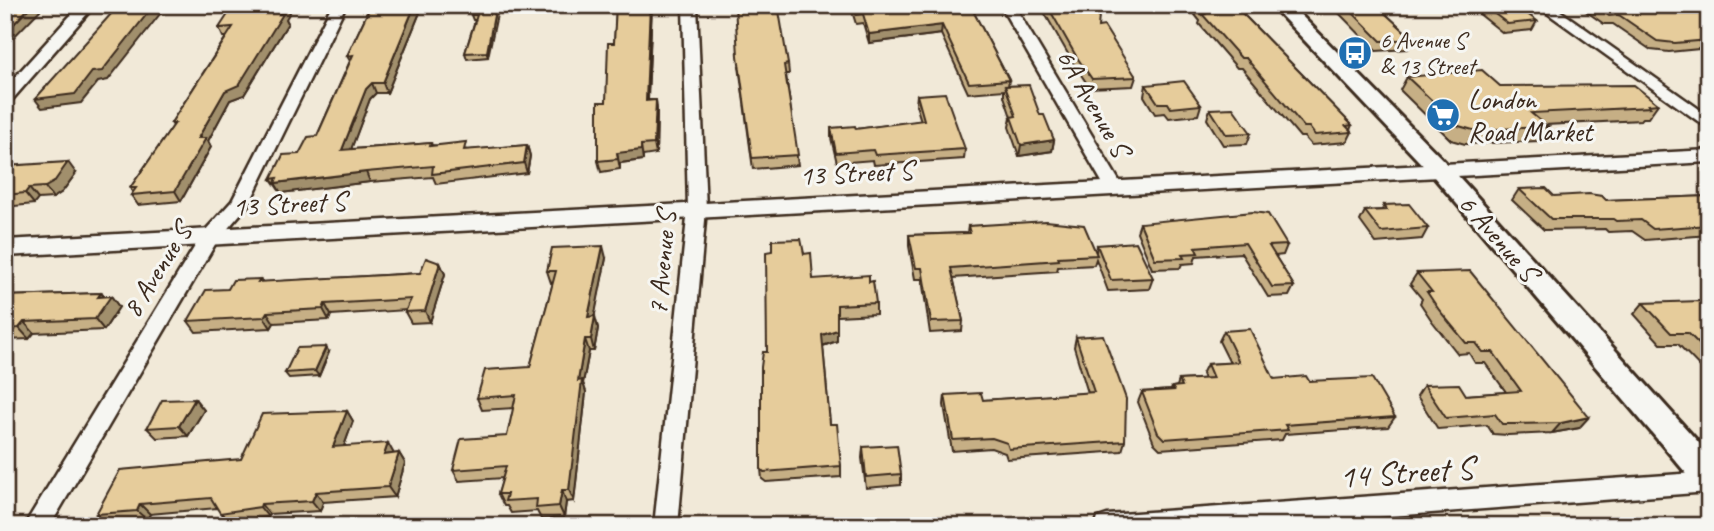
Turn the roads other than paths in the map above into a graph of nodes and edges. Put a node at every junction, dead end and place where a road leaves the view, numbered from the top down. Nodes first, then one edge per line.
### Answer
1 (88, 5) edge
2 (339, 5) edge
3 (690, 5) edge
4 (1007, 5) edge
5 (1280, 5) edge
6 (1543, 5) edge
7 (5, 98) edge
8 (1709, 124) edge
9 (1709, 156) edge
10 (1442, 172) junction
11 (1115, 189) junction
12 (697, 209) junction
13 (210, 237) junction
14 (5, 248) edge
15 (1709, 480) edge
16 (36, 526) edge
17 (666, 526) edge
18 (1107, 526) edge

1 - 7 street
2 - 13 street, 8 Avenue S
3 - 12 street, 7 Avenue S
4 - 11 street, 6A Avenue S
5 - 10 main road, 6 Avenue S
6 - 8 street
9 - 10 street, 13 Street S
10 - 11 street, 13 Street S
10 - 15 main road, 6 Avenue S
11 - 12 street, 13 Street S
12 - 13 street, 13 Street S
12 - 17 street, 7 Avenue S
13 - 14 street, 13 Street S
13 - 16 street, 8 Avenue S
15 - 18 street, 14 Street S

